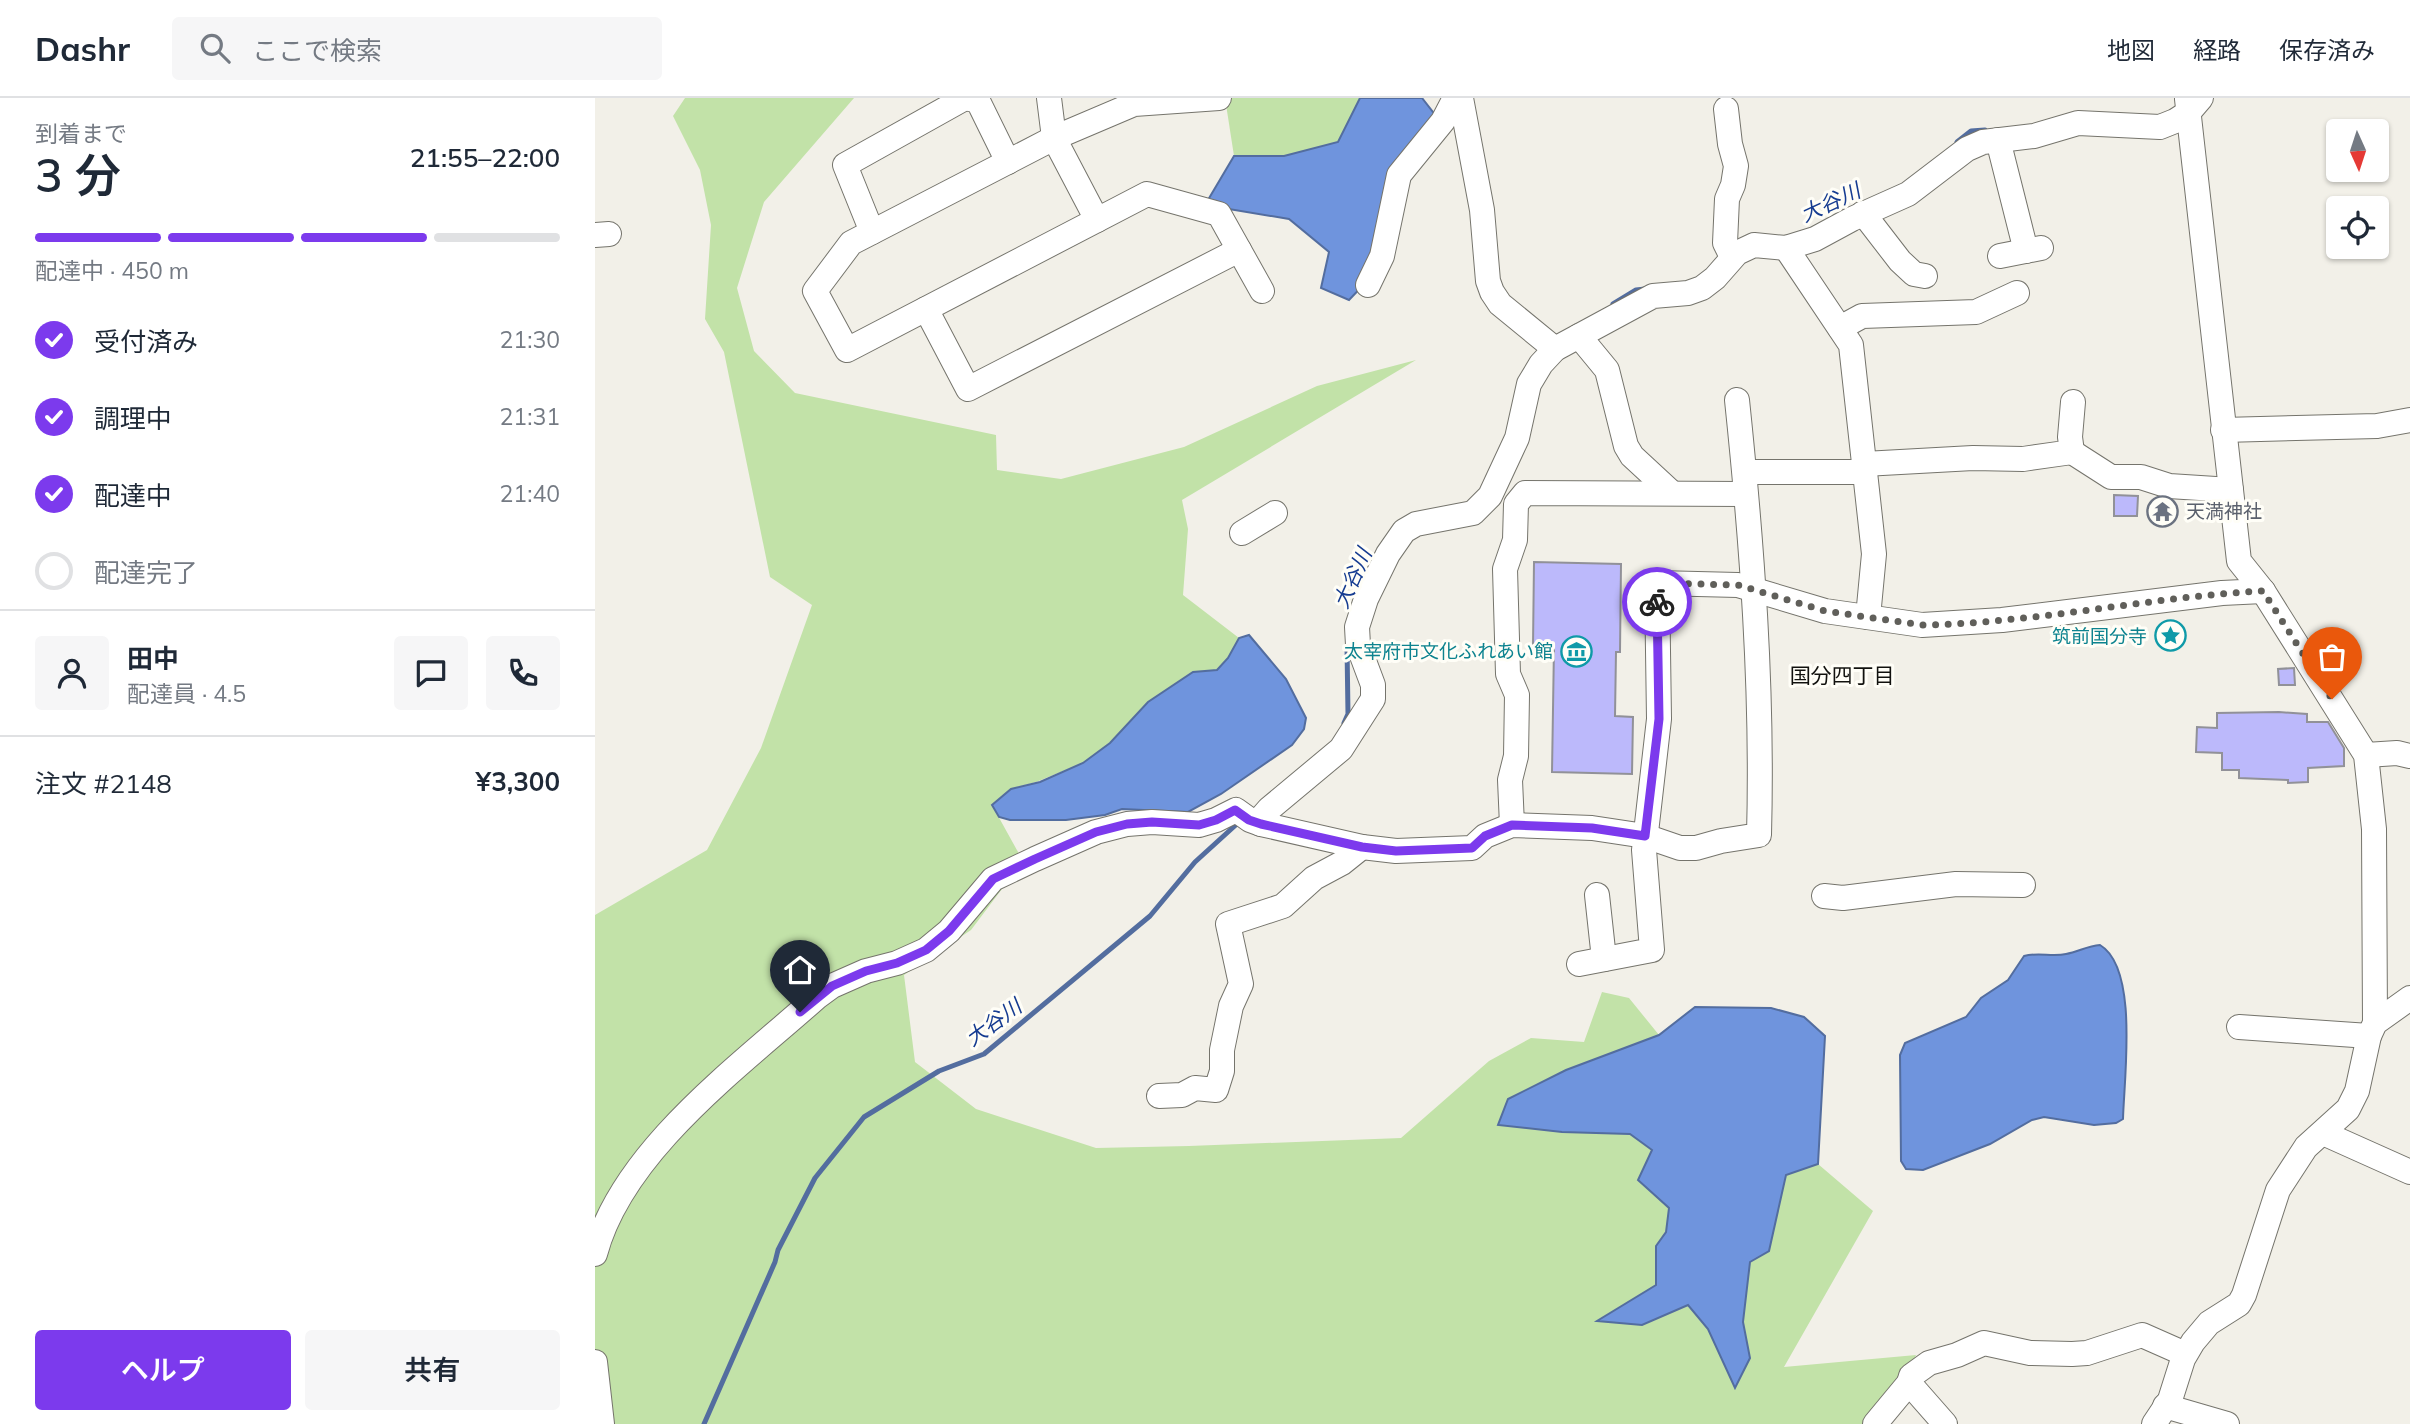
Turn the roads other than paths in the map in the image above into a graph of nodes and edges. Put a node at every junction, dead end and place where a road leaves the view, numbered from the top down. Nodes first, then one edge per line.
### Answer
1 (965, 98) edge
2 (1049, 98) edge
3 (1219, 98) edge
4 (1455, 98) edge
5 (1461, 98) edge
6 (2191, 103) edge
7 (1727, 109) dead end
8 (1054, 138) junction
9 (1998, 140) junction
10 (1008, 162) junction
11 (1863, 214) junction
12 (1097, 220) junction
13 (872, 232) junction
14 (1787, 248) junction
15 (1239, 250) junction
16 (2000, 256) dead end
17 (1732, 257) junction
18 (1924, 275) dead end
19 (1368, 285) dead end
20 (1262, 291) dead end
21 (2017, 293) dead end
22 (926, 309) junction
23 (1840, 328) junction
24 (1579, 336) junction
25 (1555, 349) junction
26 (1737, 400) dead end
27 (2073, 402) dead end
28 (2410, 420) edge
29 (2223, 430) junction
30 (2072, 452) junction
31 (1864, 468) junction
32 (1745, 483) junction
33 (2231, 490) junction
34 (1672, 494) junction
35 (1490, 496) junction
36 (1516, 504) junction
37 (1275, 513) dead end
38 (1243, 533) dead end
39 (2239, 561) junction
40 (1753, 589) junction
41 (2263, 591) junction
42 (2222, 593) junction
43 (1868, 617) junction
44 (2365, 755) junction
45 (2410, 756) edge
46 (1261, 824) junction
47 (1512, 825) junction
48 (1645, 836) junction
49 (1362, 847) junction
50 (2023, 885) dead end
51 (1597, 895) dead end
52 (1824, 896) dead end
53 (1604, 959) junction
54 (1579, 964) dead end
55 (2410, 998) edge
56 (2239, 1027) dead end
57 (2372, 1029) junction
58 (1159, 1096) dead end
59 (2323, 1133) junction
60 (2410, 1172) edge
61 (595, 1254) edge
62 (2185, 1354) junction
63 (595, 1362) edge
64 (1909, 1383) junction
65 (2160, 1415) edge
66 (602, 1424) edge
67 (1875, 1424) edge
68 (1945, 1424) edge
69 (2227, 1424) edge

1 - 10 street
1 - 13 street
2 - 8 street
3 - 8 street
4 - 19 street
5 - 25 street
6 - 9 street
6 - 29 street
7 - 17 street
8 - 10 street
8 - 12 street
9 - 11 street
9 - 16 street
10 - 13 street
11 - 14 street
11 - 18 street
12 - 15 street
12 - 22 street
13 - 22 street
14 - 17 street
14 - 23 street
15 - 20 street
15 - 22 street
17 - 24 street
21 - 23 street
23 - 31 street
24 - 25 street
24 - 34 street
25 - 35 street
26 - 32 street
27 - 30 street
28 - 29 street
29 - 33 street
30 - 31 street
30 - 33 street
31 - 32 street
31 - 43 street
32 - 34 street
32 - 40 street
33 - 39 street
34 - 36 street
35 - 36 street
35 - 46 street
36 - 47 street
37 - 38 street
39 - 41 street
39 - 42 street
40 - 43 street
40 - 48 street
40 - 48 street
41 - 42 street
41 - 44 street
42 - 43 street
44 - 45 street
44 - 57 street
46 - 49 street
46 - 61 street
47 - 48 street
47 - 49 street
48 - 53 street
49 - 58 street
50 - 52 street
51 - 53 street
53 - 54 street
55 - 57 street
56 - 57 street
57 - 59 street
59 - 60 street
59 - 62 street
62 - 64 street
62 - 65 street
63 - 66 street
64 - 67 street
64 - 68 street
65 - 69 street

